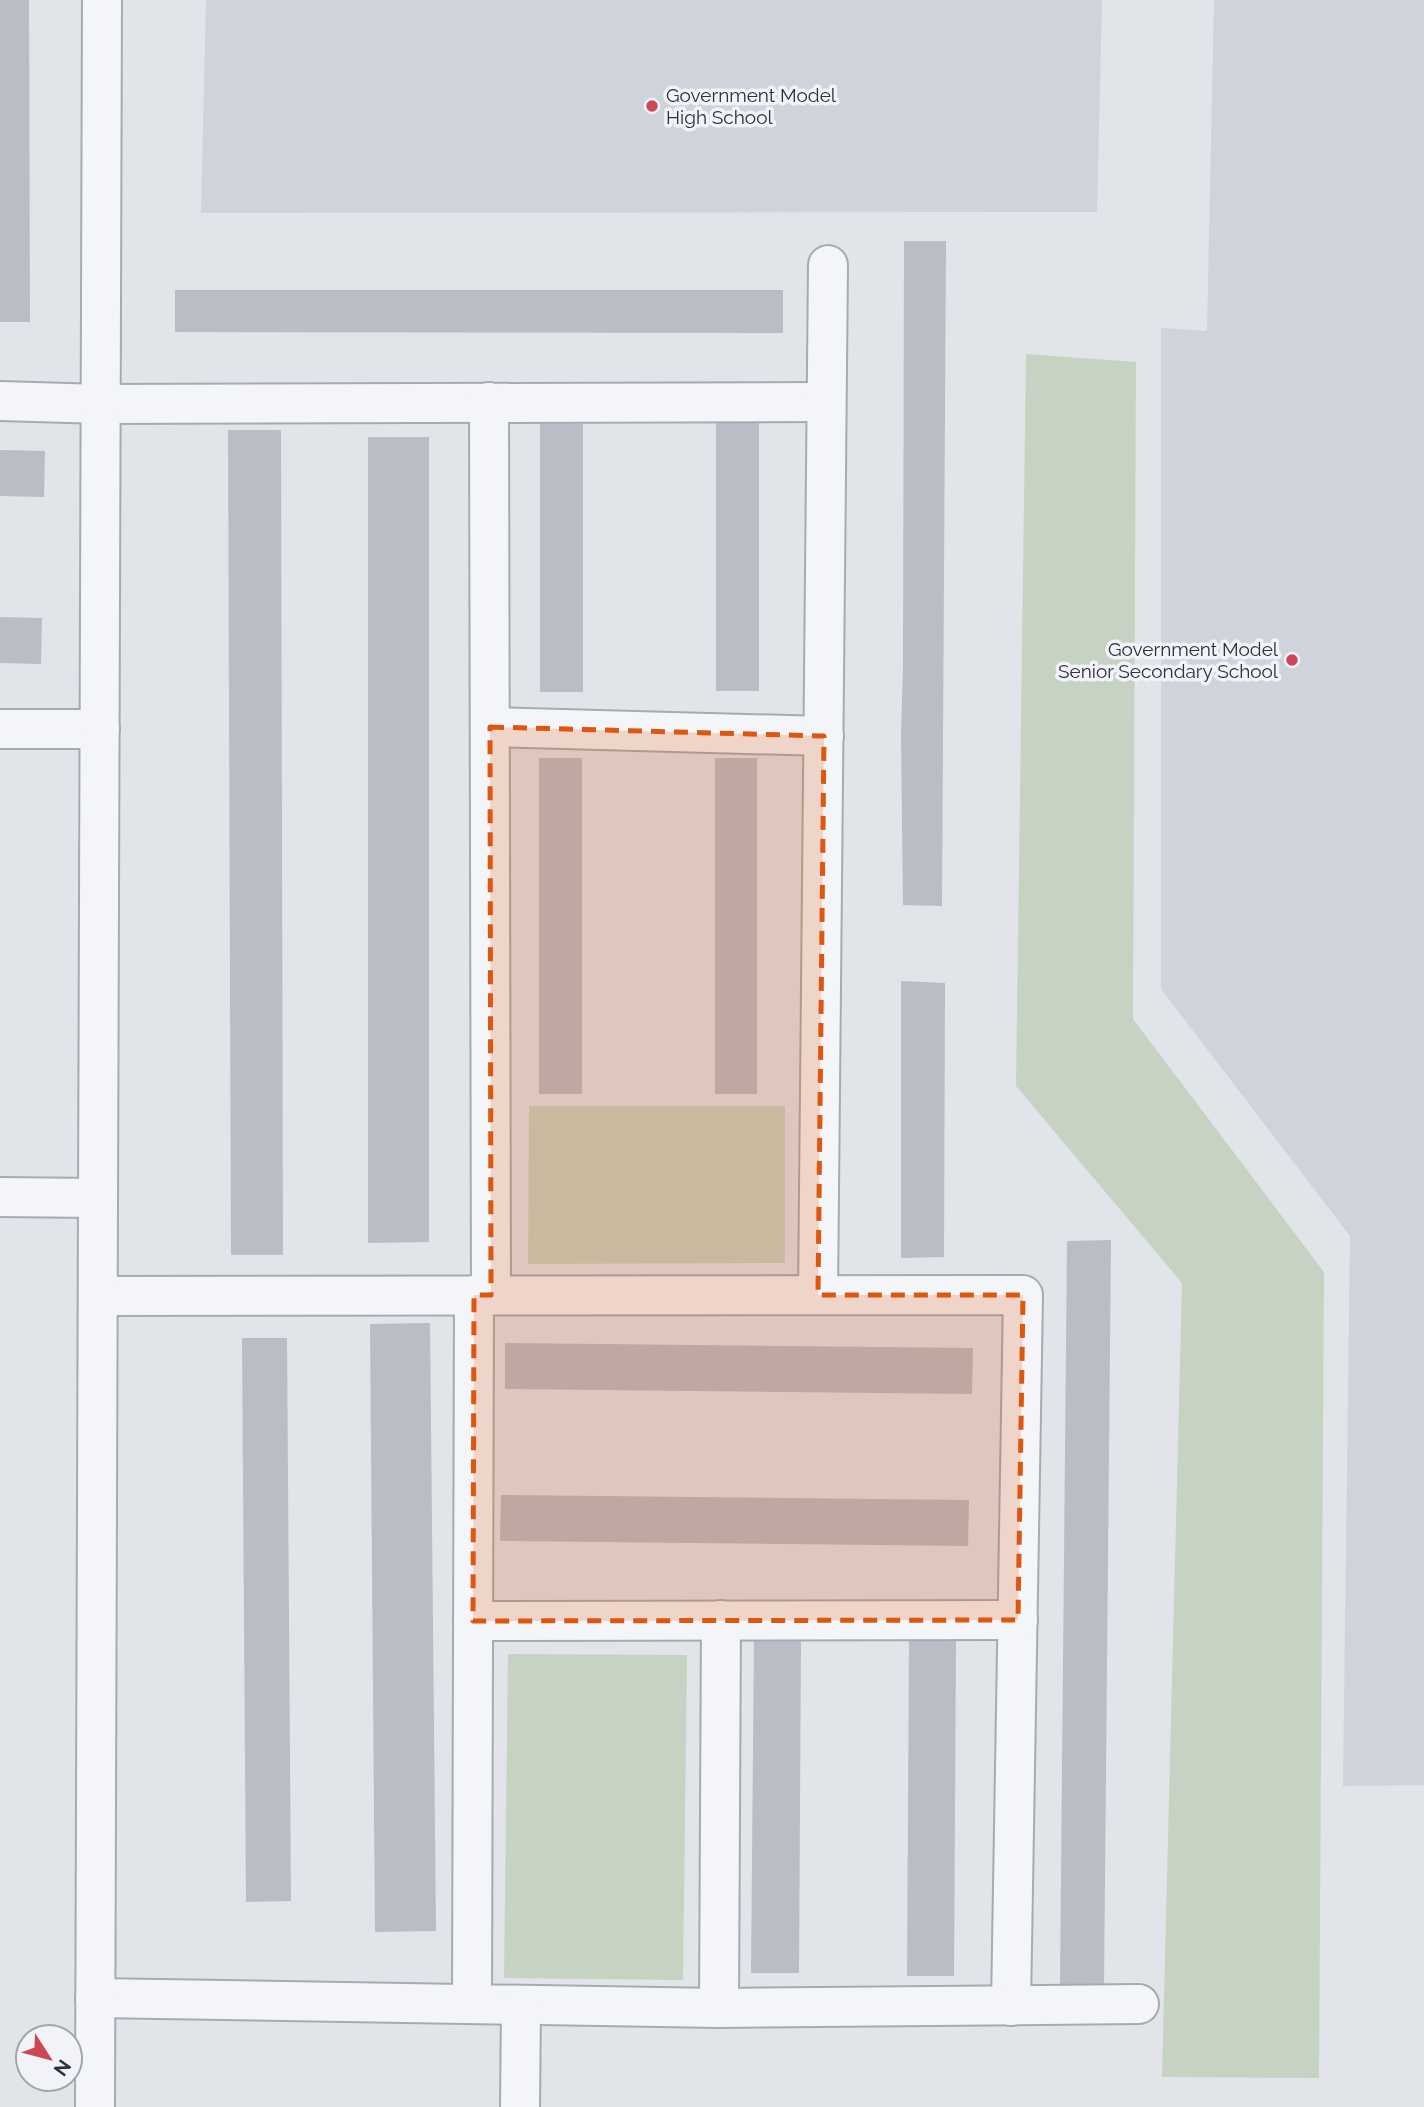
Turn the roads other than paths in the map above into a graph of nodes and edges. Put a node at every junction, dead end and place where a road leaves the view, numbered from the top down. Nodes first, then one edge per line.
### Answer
1 (102, 0) edge
2 (828, 265) dead end
3 (0, 401) edge
4 (489, 402) junction
5 (827, 402) junction
6 (101, 404) junction
7 (490, 727) junction
8 (0, 729) edge
9 (100, 729) junction
10 (824, 736) junction
11 (0, 1197) edge
12 (98, 1198) junction
13 (483, 1295) junction
14 (818, 1295) junction
15 (98, 1296) junction
16 (473, 1620) junction
17 (721, 1620) junction
18 (1018, 1620) junction
19 (95, 1998) junction
20 (472, 2004) junction
21 (521, 2004) junction
22 (1139, 2004) dead end
23 (1011, 2006) junction
24 (719, 2008) junction
25 (95, 2107) edge
26 (520, 2107) edge

1 - 6 street
2 - 5 street
3 - 6 street
4 - 5 street
4 - 6 street
4 - 7 street
5 - 10 street
6 - 9 street
7 - 10 street
7 - 13 street
8 - 9 street
9 - 12 street
10 - 14 street
11 - 12 street
12 - 15 street
13 - 14 street
13 - 15 street
13 - 16 street
14 - 18 street
15 - 19 street
16 - 17 street
16 - 20 street
17 - 18 street
17 - 24 street
18 - 23 street
19 - 20 street
19 - 25 street
20 - 21 street
21 - 24 street
21 - 26 street
22 - 23 street
23 - 24 street

